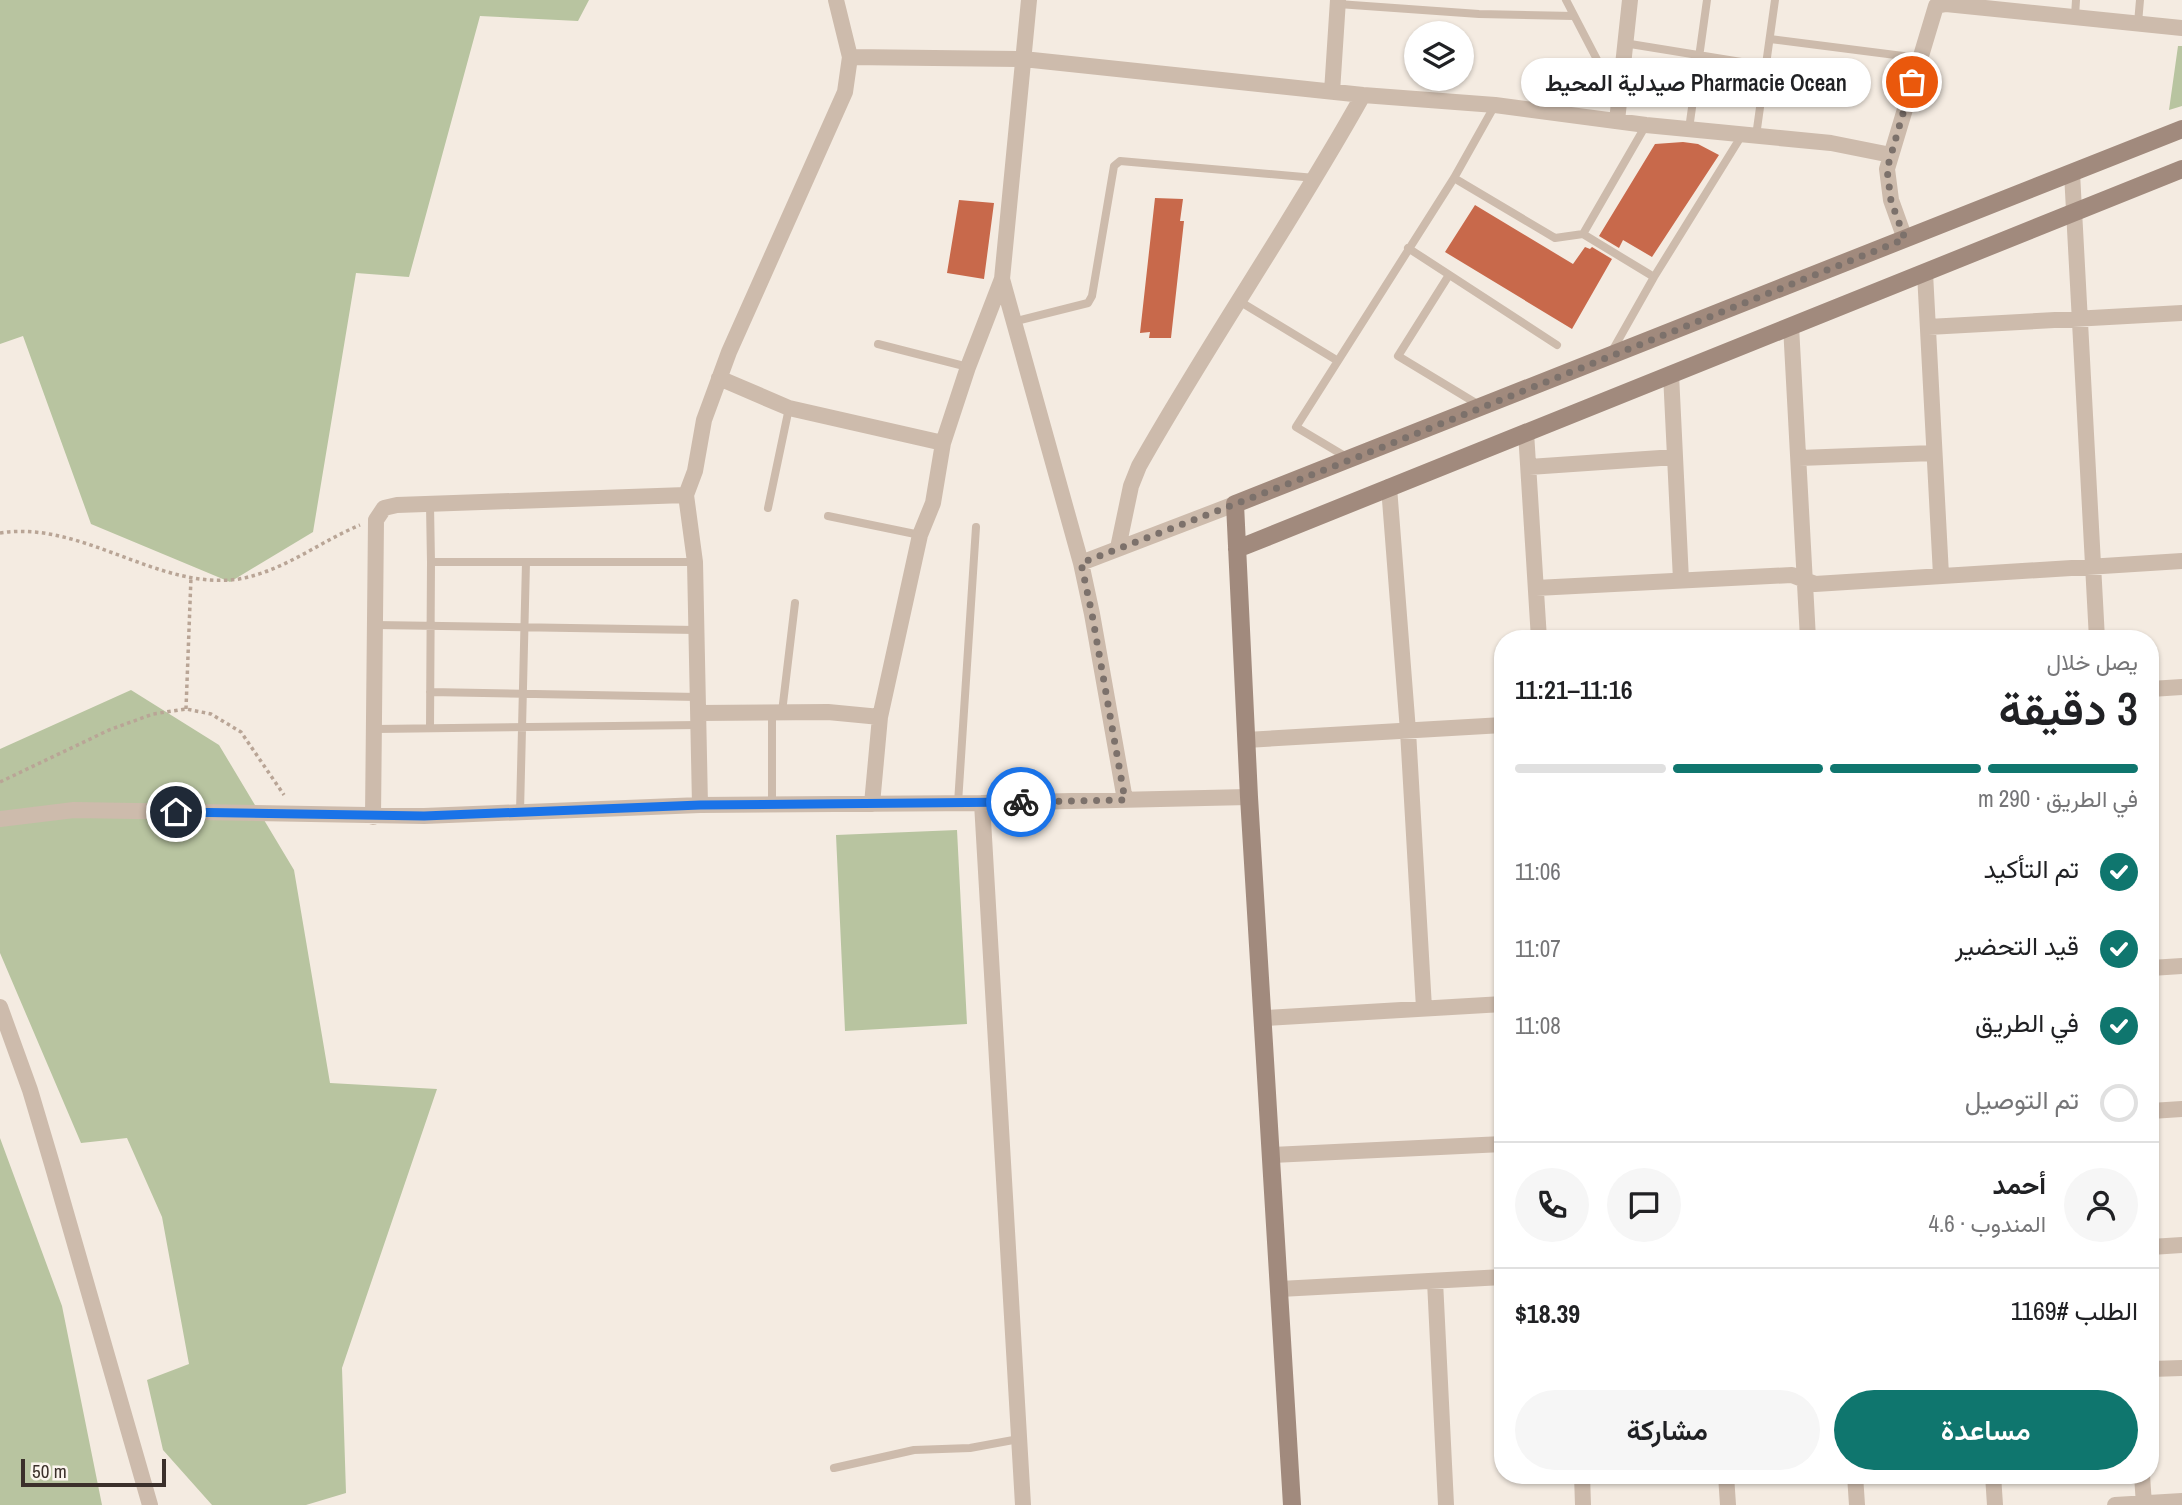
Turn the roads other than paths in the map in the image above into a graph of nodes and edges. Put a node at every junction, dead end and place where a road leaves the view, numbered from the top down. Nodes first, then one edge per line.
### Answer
1 (836, 0) edge
2 (1029, 0) edge
3 (1566, 0) edge
4 (1630, 0) edge
5 (1707, 0) edge
6 (1775, 0) edge
7 (2140, 0) edge
8 (1338, 2) edge
9 (1938, 3) edge
10 (2011, 5) edge
11 (2076, 8) edge
12 (1574, 16) junction
13 (2138, 23) junction
14 (2182, 28) edge
15 (1770, 39) junction
16 (1624, 43) junction
17 (1699, 55) junction
18 (850, 57) junction
19 (1919, 58) junction
20 (1023, 59) junction
21 (1766, 66) junction
22 (1332, 92) junction
23 (1363, 95) junction
24 (1618, 101) junction
25 (1495, 105) junction
26 (1617, 121) junction
27 (1646, 124) junction
28 (1689, 129) junction
29 (2182, 130) edge
30 (1749, 136) junction
31 (1891, 155) junction
32 (2182, 169) edge
33 (2072, 173) junction
34 (1317, 178) junction
35 (1454, 178) junction
36 (2073, 213) junction
37 (1583, 234) junction
38 (1905, 239) junction
39 (1408, 248) junction
40 (1925, 273) junction
41 (1449, 275) junction
42 (1654, 277) junction
43 (1002, 279) junction
44 (1239, 301) junction
45 (2182, 313) edge
46 (2079, 318) junction
47 (1013, 322) junction
48 (1791, 326) junction
49 (1928, 327) junction
50 (878, 344) dead end
51 (1557, 345) dead end
52 (1610, 355) junction
53 (1338, 361) junction
54 (968, 368) junction
55 (1671, 374) junction
56 (719, 378) junction
57 (1482, 406) junction
58 (789, 408) junction
59 (1526, 432) junction
60 (943, 443) junction
61 (1934, 453) junction
62 (1675, 457) junction
63 (1799, 458) junction
64 (1350, 460) junction
65 (1529, 467) junction
66 (1389, 487) junction
67 (686, 495) junction
68 (1235, 504) junction
69 (430, 505) junction
70 (768, 508) dead end
71 (828, 516) dead end
72 (976, 527) dead end
73 (920, 535) junction
74 (1118, 548) junction
75 (1237, 549) junction
76 (2182, 561) edge
77 (431, 562) junction
78 (526, 562) junction
79 (695, 562) junction
80 (1081, 563) junction
81 (2093, 566) junction
82 (1941, 575) junction
83 (1681, 580) junction
84 (1804, 580) junction
85 (1536, 588) junction
86 (795, 603) dead end
87 (375, 625) junction
88 (430, 626) junction
89 (524, 629) junction
90 (696, 630) junction
91 (1538, 630) edge
92 (1807, 630) edge
93 (2097, 630) edge
94 (2182, 687) edge
95 (2159, 688) edge
96 (430, 692) junction
97 (523, 694) junction
98 (698, 712) junction
99 (777, 712) junction
100 (880, 717) junction
101 (1494, 726) edge
102 (522, 727) junction
103 (376, 729) junction
104 (430, 729) junction
105 (1408, 731) junction
106 (1246, 740) junction
107 (1250, 797) junction
108 (1125, 800) junction
109 (958, 803) junction
110 (982, 803) junction
111 (872, 804) junction
112 (700, 805) junction
113 (772, 805) junction
114 (520, 812) junction
115 (373, 817) junction
116 (0, 819) edge
117 (2182, 966) edge
118 (2159, 967) edge
119 (1494, 1005) edge
120 (0, 1007) edge
121 (1424, 1009) junction
122 (1264, 1018) junction
123 (2182, 1109) edge
124 (2159, 1110) edge
125 (1494, 1144) edge
126 (1272, 1155) junction
127 (2182, 1245) edge
128 (2159, 1246) edge
129 (1494, 1278) edge
130 (1434, 1281) junction
131 (1280, 1289) junction
132 (2182, 1368) edge
133 (2159, 1369) edge
134 (1019, 1438) junction
135 (834, 1468) dead end
136 (1582, 1484) edge
137 (1727, 1484) edge
138 (1856, 1484) edge
139 (1994, 1484) edge
140 (2143, 1484) edge
141 (2182, 1501) edge
142 (2144, 1504) edge
143 (150, 1505) edge
144 (1023, 1505) edge
145 (1292, 1505) edge
146 (1446, 1505) edge
147 (1583, 1505) edge
148 (1728, 1505) edge
149 (1857, 1505) edge
150 (1995, 1505) edge
151 (2115, 1505) edge

1 - 18 street
2 - 20 street
3 - 12 lane
4 - 16 street
5 - 17 lane
6 - 15 lane
7 - 13 lane
8 - 12 lane
8 - 22 street
9 - 10 street
9 - 19 street
10 - 11 street
11 - 13 street
12 - 24 lane
13 - 14 street
15 - 19 lane
15 - 21 lane
16 - 17 lane
16 - 24 street
17 - 21 lane
17 - 28 lane
18 - 20 street
18 - 56 street
19 - 31 street
20 - 22 street
20 - 43 street
21 - 30 lane
22 - 23 street
23 - 25 street
23 - 34 street
24 - 26 street
25 - 26 street
25 - 35 lane
26 - 27 street
27 - 28 street
27 - 37 lane
28 - 30 street
29 - 33 street
30 - 31 street
30 - 42 lane
31 - 38 street
32 - 36 street
33 - 36 street
33 - 38 street
34 - 44 street
34 - 47 lane
35 - 37 lane
35 - 39 lane
36 - 40 street
36 - 46 street
37 - 42 lane
38 - 52 street
39 - 41 lane
39 - 53 lane
40 - 48 street
40 - 49 street
41 - 51 lane
41 - 57 lane
42 - 52 lane
43 - 47 street
43 - 54 street
44 - 53 lane
44 - 74 street
45 - 46 street
46 - 49 street
46 - 81 street
47 - 80 street
48 - 55 street
48 - 63 street
49 - 61 street
50 - 54 lane
52 - 57 street
53 - 64 lane
54 - 60 street
55 - 59 street
55 - 62 street
56 - 58 street
56 - 67 street
57 - 64 street
58 - 60 street
58 - 70 lane
59 - 65 street
59 - 66 street
60 - 73 street
61 - 63 street
61 - 82 street
62 - 65 street
62 - 83 street
63 - 84 street
64 - 68 street
65 - 85 street
66 - 75 street
66 - 105 street
67 - 69 street
67 - 79 street
68 - 74 street
68 - 75 street
69 - 77 lane
69 - 87 street
71 - 73 lane
72 - 109 lane
73 - 100 street
74 - 80 street
75 - 106 street
76 - 81 street
77 - 78 lane
77 - 88 lane
78 - 79 lane
78 - 89 lane
79 - 90 street
80 - 108 street
81 - 82 street
81 - 93 street
82 - 84 street
83 - 84 street
83 - 85 street
84 - 92 street
85 - 91 street
86 - 99 lane
87 - 88 lane
87 - 103 street
88 - 89 lane
88 - 96 lane
89 - 90 lane
89 - 97 lane
90 - 98 street
94 - 95 street
96 - 97 lane
96 - 104 lane
97 - 98 lane
97 - 102 lane
98 - 99 street
98 - 102 lane
98 - 112 street
99 - 100 street
99 - 113 lane
100 - 111 street
101 - 105 street
102 - 104 lane
102 - 114 lane
103 - 104 lane
103 - 115 street
105 - 106 street
105 - 121 street
106 - 107 street
107 - 108 street
107 - 122 street
108 - 110 street
109 - 110 street
109 - 111 street
110 - 134 street
111 - 113 street
112 - 113 street
112 - 114 street
114 - 115 street
115 - 116 street
117 - 118 street
119 - 121 street
120 - 143 street
121 - 122 street
122 - 126 street
123 - 124 street
125 - 126 street
126 - 131 street
127 - 128 street
129 - 130 street
130 - 131 street
130 - 146 street
131 - 145 street
132 - 133 street
134 - 135 lane
134 - 144 street
136 - 147 street
137 - 148 street
138 - 149 street
139 - 150 street
140 - 142 street
141 - 142 street
142 - 151 street

